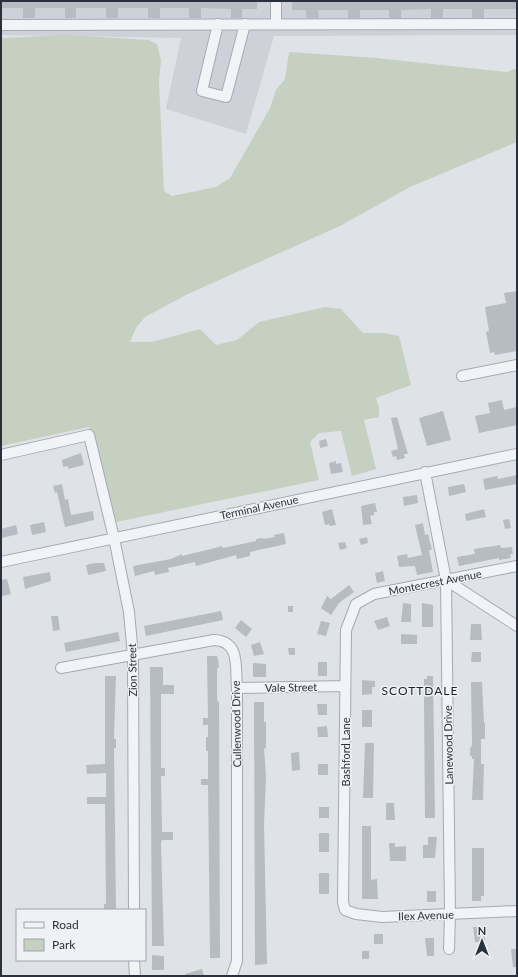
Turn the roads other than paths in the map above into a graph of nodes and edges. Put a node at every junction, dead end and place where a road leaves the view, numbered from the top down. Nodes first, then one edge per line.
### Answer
1 (276, 1) edge
2 (218, 24) junction
3 (245, 24) junction
4 (276, 24) junction
5 (517, 24) edge
6 (1, 25) edge
7 (517, 366) edge
8 (462, 376) dead end
9 (517, 454) edge
10 (1, 455) edge
11 (425, 472) junction
12 (114, 538) junction
13 (1, 562) edge
14 (517, 566) edge
15 (446, 580) junction
16 (356, 604) joint
17 (517, 626) edge
18 (133, 656) junction
19 (61, 668) dead end
20 (344, 686) junction
21 (237, 688) junction
22 (343, 902) joint
23 (134, 909) edge
24 (517, 911) edge
25 (450, 914) junction
26 (449, 949) dead end
27 (134, 961) edge
28 (135, 976) edge
29 (232, 976) edge

1 - 4 street
2 - 3 street
2 - 3 street
2 - 6 street
3 - 4 street
4 - 5 street
7 - 8 street
9 - 11 street, Terminal Avenue
10 - 12 street, Zion Street
11 - 12 street, Terminal Avenue
11 - 15 street, Lanewood Drive
12 - 13 street, Terminal Avenue
12 - 18 street, Zion Street
14 - 15 street, Montecrest Avenue
15 - 16 street, Montecrest Avenue
15 - 17 street
15 - 25 street, Lanewood Drive
16 - 20 street, Bashford Lane
18 - 19 street, Cullenwood Drive
18 - 21 street, Cullenwood Drive
18 - 23 street, Zion Street
20 - 21 street, Vale Street
20 - 22 street, Bashford Lane
21 - 29 street, Cullenwood Drive
22 - 25 street, Ilex Avenue
24 - 25 street, Ilex Avenue
25 - 26 street, Lanewood Drive
27 - 28 street

